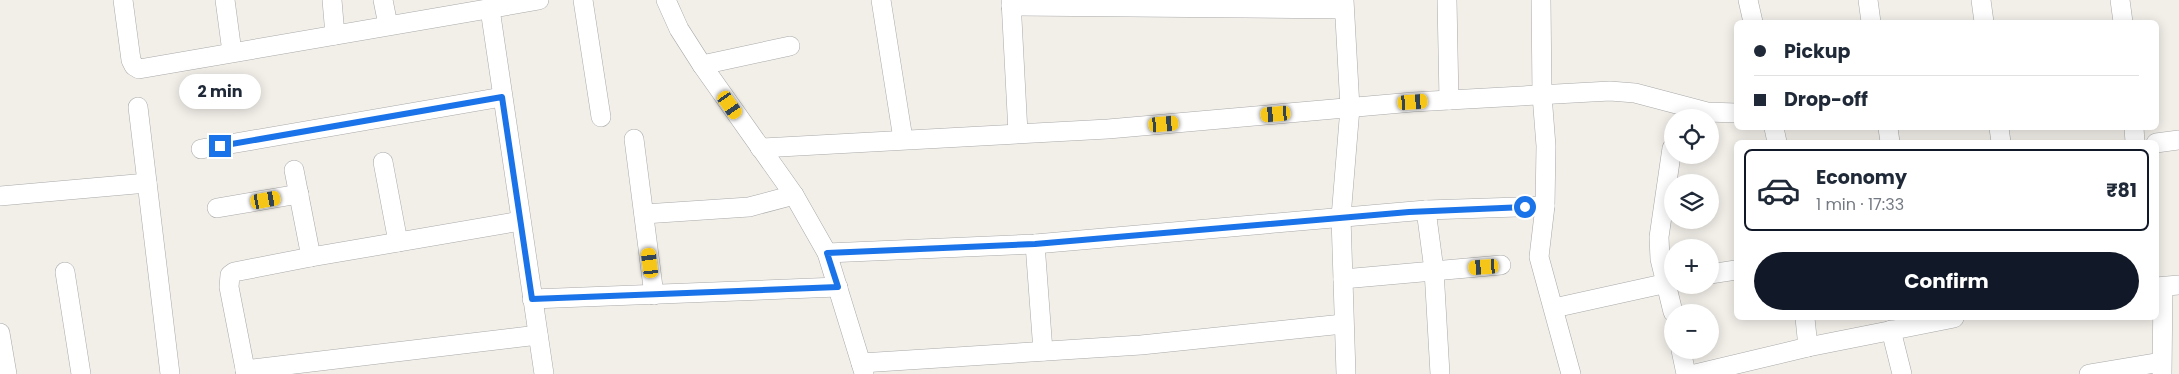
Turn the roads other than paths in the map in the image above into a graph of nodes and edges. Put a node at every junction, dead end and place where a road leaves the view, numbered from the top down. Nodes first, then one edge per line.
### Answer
1 (123, 0) edge
2 (225, 0) edge
3 (332, 0) edge
4 (383, 0) edge
5 (538, 0) edge
6 (583, 0) edge
7 (666, 0) edge
8 (881, 0) edge
9 (1447, 0) edge
10 (1541, 0) edge
11 (1748, 0) edge
12 (1868, 0) edge
13 (1981, 0) edge
14 (2120, 0) edge
15 (1011, 3) edge
16 (1344, 5) edge
17 (451, 7) edge
18 (490, 9) junction
19 (1753, 20) edge
20 (1871, 20) edge
21 (1984, 20) edge
22 (2123, 20) edge
23 (388, 25) junction
24 (335, 35) junction
25 (790, 46) dead end
26 (232, 52) junction
27 (702, 65) junction
28 (1542, 95) junction
29 (502, 97) junction
30 (1449, 100) junction
31 (138, 107) dead end
32 (1350, 108) junction
33 (1676, 109) edge
34 (1734, 113) edge
35 (1719, 114) edge
36 (601, 117) dead end
37 (1018, 133) junction
38 (634, 140) dead end
39 (903, 140) junction
40 (2179, 140) edge
41 (2159, 143) edge
42 (760, 148) junction
43 (202, 149) dead end
44 (383, 162) dead end
45 (1670, 164) edge
46 (294, 170) dead end
47 (147, 183) junction
48 (298, 194) junction
49 (794, 195) junction
50 (0, 196) edge
51 (1545, 206) junction
52 (218, 208) dead end
53 (1426, 210) junction
54 (644, 214) junction
55 (1341, 217) junction
56 (522, 221) junction
57 (398, 242) junction
58 (1035, 244) junction
59 (827, 253) junction
60 (311, 257) junction
61 (1501, 266) dead end
62 (1664, 269) edge
63 (1434, 270) junction
64 (1734, 270) edge
65 (65, 272) dead end
66 (1719, 273) edge
67 (1343, 280) junction
68 (1664, 284) edge
69 (2166, 286) edge
70 (838, 287) junction
71 (654, 295) junction
72 (532, 299) junction
73 (1554, 308) junction
74 (1804, 320) edge
75 (1920, 321) edge
76 (1343, 324) junction
77 (1891, 330) junction
78 (0, 334) edge
79 (538, 335) junction
80 (1808, 347) junction
81 (1044, 351) junction
82 (1683, 359) edge
83 (862, 368) edge
84 (2162, 368) edge
85 (246, 372) edge
86 (7, 374) edge
87 (81, 374) edge
88 (170, 374) edge
89 (544, 374) edge
90 (1346, 374) edge
91 (1440, 374) edge
92 (1571, 374) edge
93 (1686, 374) edge
94 (1695, 374) edge
95 (1902, 374) edge
96 (2090, 374) edge

1 - 26 street
2 - 26 street
3 - 24 street
4 - 23 street
5 - 18 street
6 - 36 street
7 - 27 street
8 - 39 street
9 - 30 street
10 - 28 street
11 - 19 street
12 - 20 street
13 - 21 street
14 - 22 street
15 - 16 street
15 - 37 street
16 - 32 street
17 - 18 street
17 - 23 street
18 - 29 street
23 - 24 street
24 - 26 street
25 - 27 street
27 - 42 street
28 - 30 street
28 - 33 street
28 - 51 street
29 - 43 street
29 - 56 street
30 - 32 street
31 - 47 street
32 - 37 street
32 - 55 street
34 - 35 street
37 - 39 street
38 - 54 street
39 - 42 street
40 - 41 street
42 - 49 street
44 - 57 street
45 - 62 street
46 - 48 street
47 - 50 street
47 - 88 street
48 - 52 street
48 - 60 street
49 - 54 street
49 - 59 street
51 - 53 street
51 - 73 street
53 - 55 street
53 - 63 street
54 - 71 street
55 - 58 street
55 - 67 street
56 - 57 street
56 - 72 street
57 - 60 street
58 - 59 street
58 - 81 street
59 - 70 street
60 - 85 street
61 - 63 street
63 - 67 street
63 - 91 street
64 - 66 street
65 - 87 street
67 - 76 street
68 - 73 street
69 - 84 street
70 - 71 street
70 - 83 street
71 - 72 street
72 - 79 street
73 - 92 street
74 - 80 street
75 - 77 street
76 - 81 street
76 - 90 street
77 - 80 street
77 - 95 street
78 - 86 street
79 - 85 street
79 - 89 street
80 - 94 street
81 - 83 street
82 - 93 street
84 - 96 street

